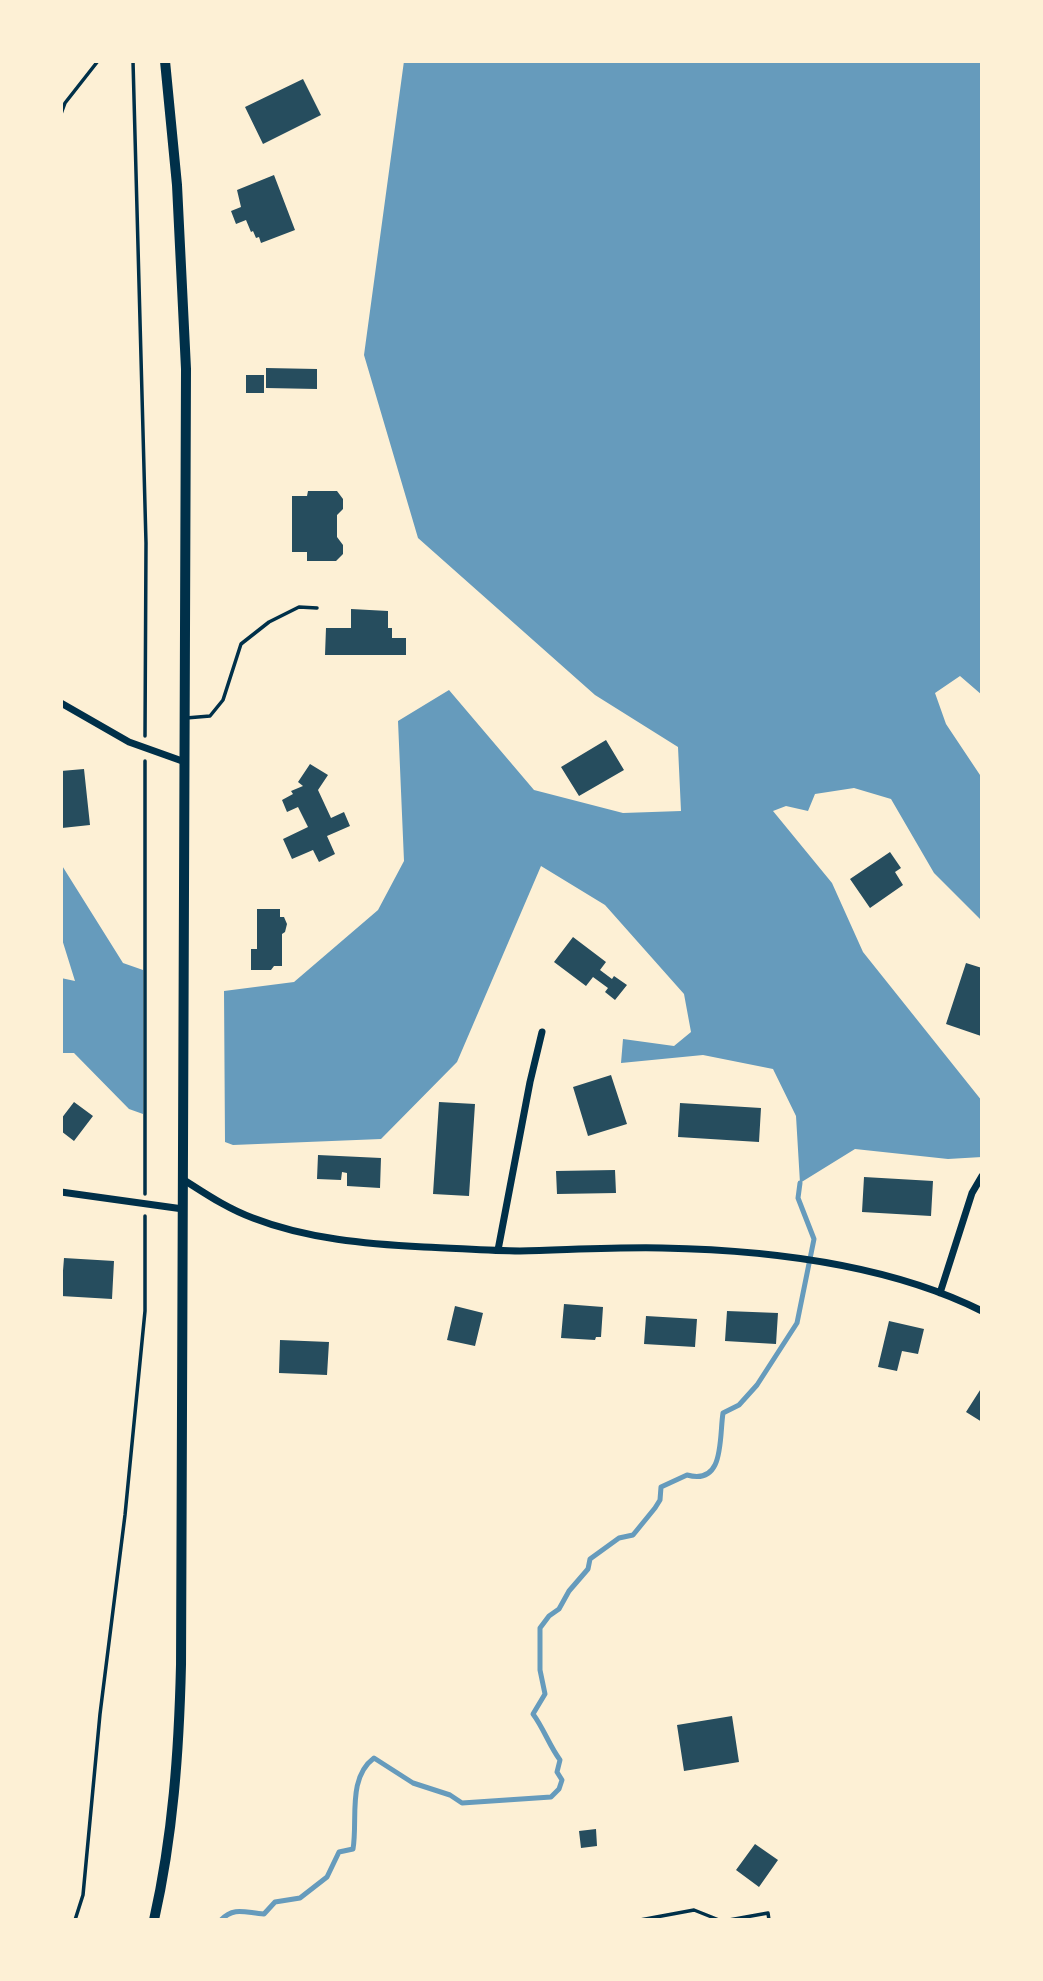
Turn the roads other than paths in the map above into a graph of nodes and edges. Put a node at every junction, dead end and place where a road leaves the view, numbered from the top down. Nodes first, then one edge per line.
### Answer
1 (165, 61) edge
2 (317, 608) dead end
3 (61, 703) edge
4 (184, 719) junction
5 (185, 762) junction
6 (542, 1032) dead end
7 (979, 1179) edge
8 (184, 1180) junction
9 (61, 1192) edge
10 (183, 1209) junction
11 (498, 1250) junction
12 (940, 1293) junction
13 (982, 1311) edge
14 (155, 1920) edge
15 (640, 1920) edge
16 (719, 1920) edge
17 (729, 1920) edge
18 (769, 1920) edge

1 - 4 main road
2 - 4 lane
3 - 5 street
4 - 5 main road
5 - 8 main road
6 - 11 street
7 - 12 street
8 - 10 main road
8 - 11 street
9 - 10 street
10 - 14 main road
11 - 12 street
12 - 13 street
15 - 16 lane
17 - 18 lane

